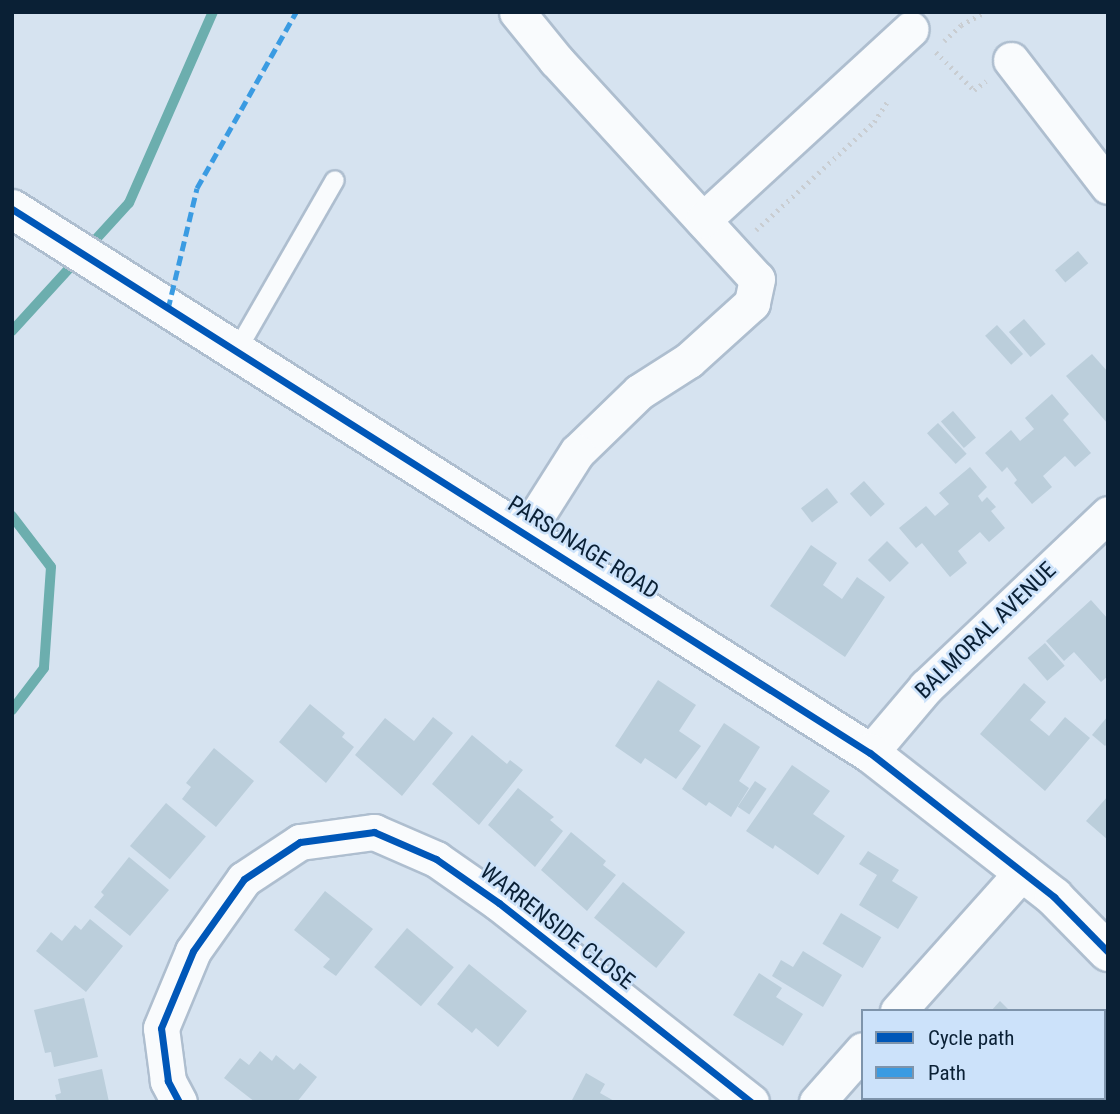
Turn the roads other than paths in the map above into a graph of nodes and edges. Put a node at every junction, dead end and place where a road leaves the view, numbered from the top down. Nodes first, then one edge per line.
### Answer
1 (517, 12) edge
2 (925, 44) road end
3 (1011, 60) road end
4 (335, 180) dead end
5 (1108, 186) edge
6 (12, 209) edge
7 (703, 220) junction
8 (236, 352) junction
9 (1108, 514) edge
10 (525, 534) junction
11 (870, 753) junction
12 (1023, 871) junction
13 (1108, 952) edge
14 (900, 1009) edge
15 (861, 1052) edge
16 (179, 1102) edge
17 (751, 1102) edge
18 (817, 1102) edge

1 - 7 street
2 - 7 street
3 - 5 street
4 - 8 lane
6 - 8 street, PARSONAGE ROAD
7 - 10 street
8 - 10 street, PARSONAGE ROAD
9 - 11 street, BALMORAL AVENUE
10 - 11 street, PARSONAGE ROAD
11 - 12 street, PARSONAGE ROAD
12 - 13 street, PARSONAGE ROAD
12 - 14 street
15 - 18 street
16 - 17 street, WARRENSIDE CLOSE

